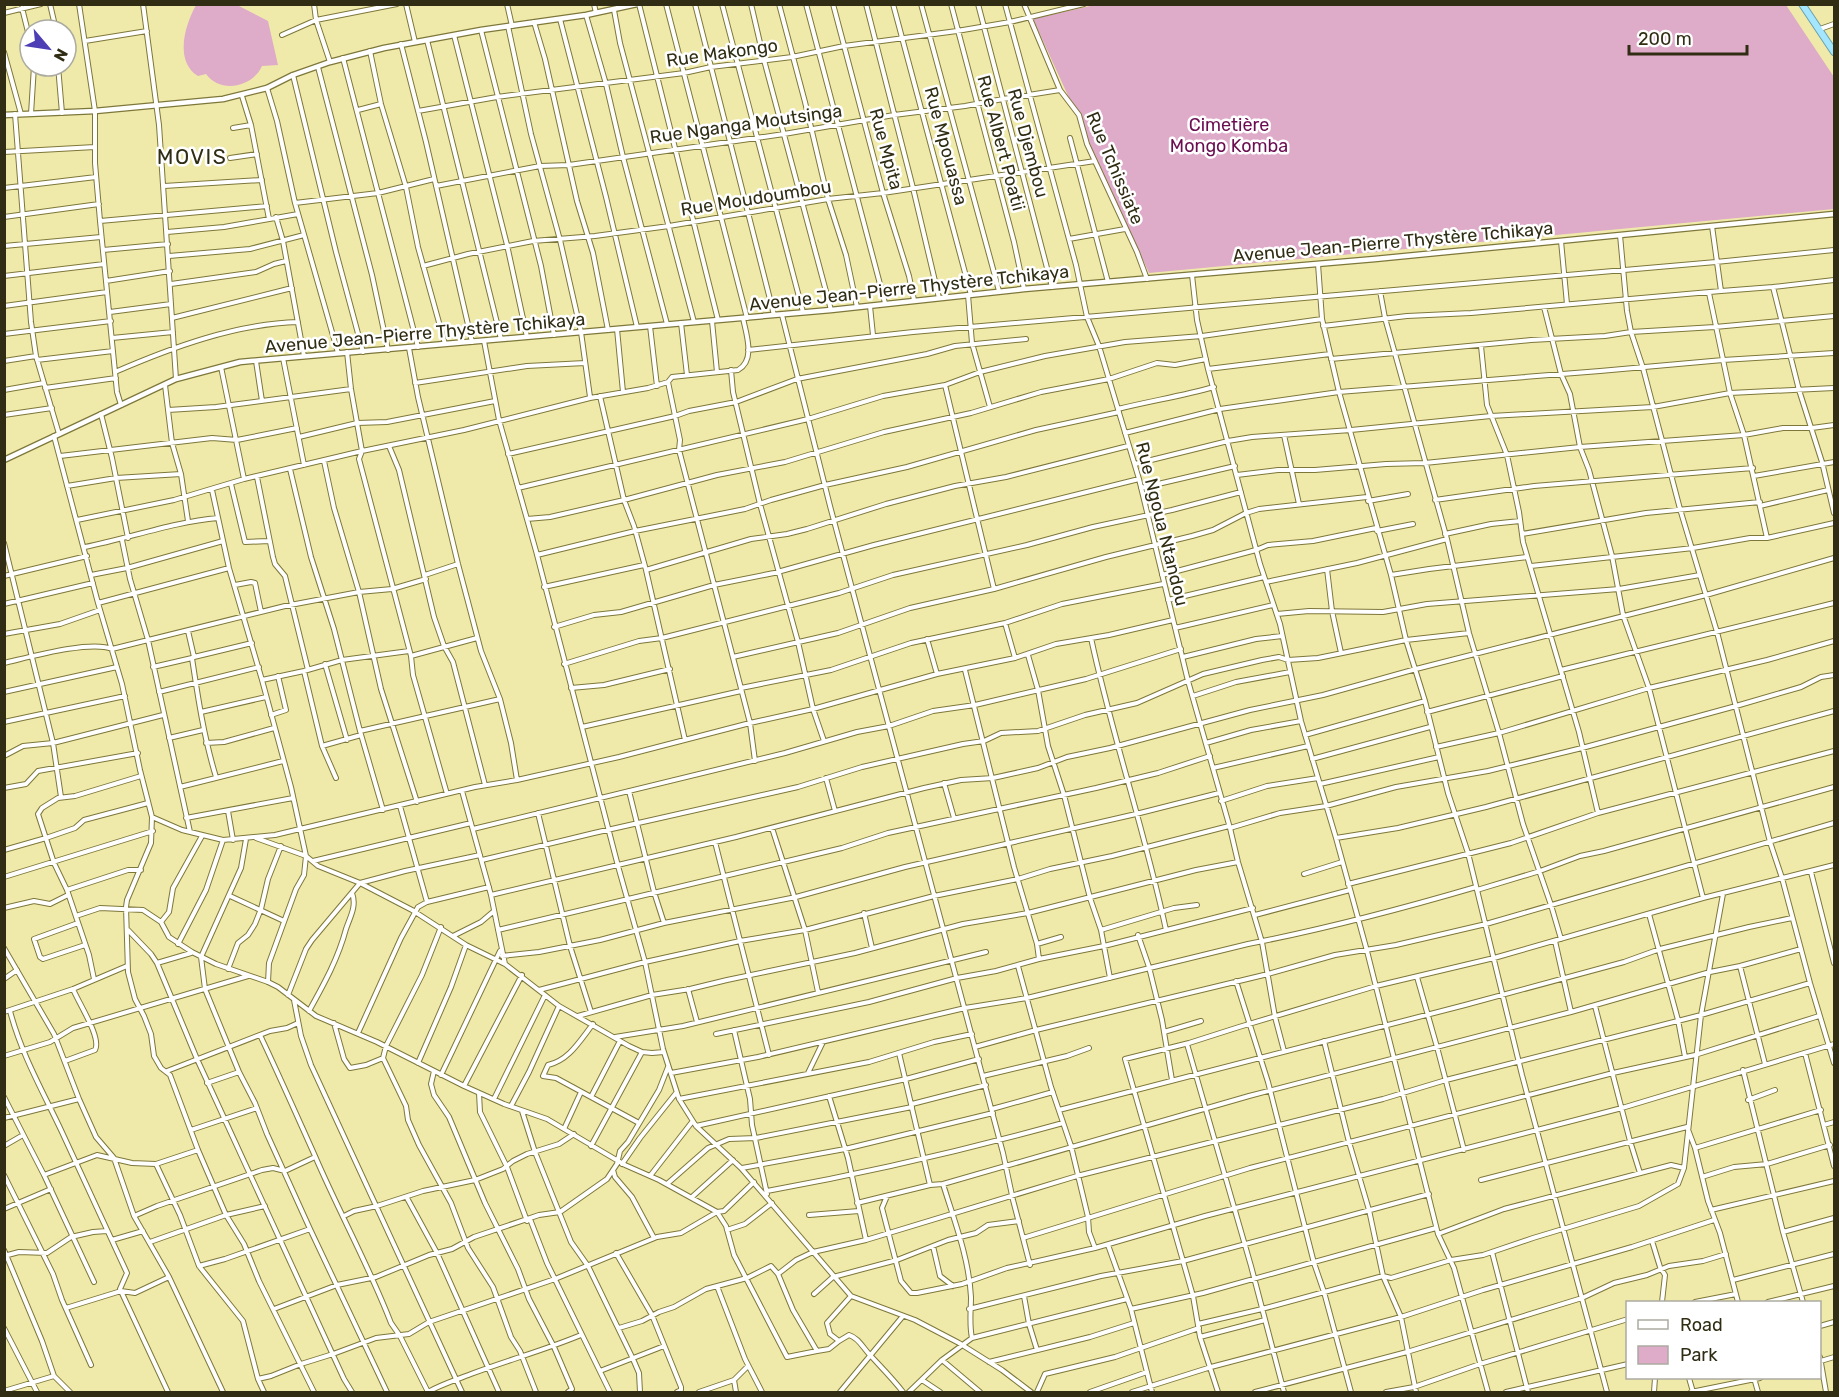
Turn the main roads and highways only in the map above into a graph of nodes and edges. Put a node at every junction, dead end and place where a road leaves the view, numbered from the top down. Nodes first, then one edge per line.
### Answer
1 (1802, 4) edge
2 (1834, 52) edge

1 - 2 highway

